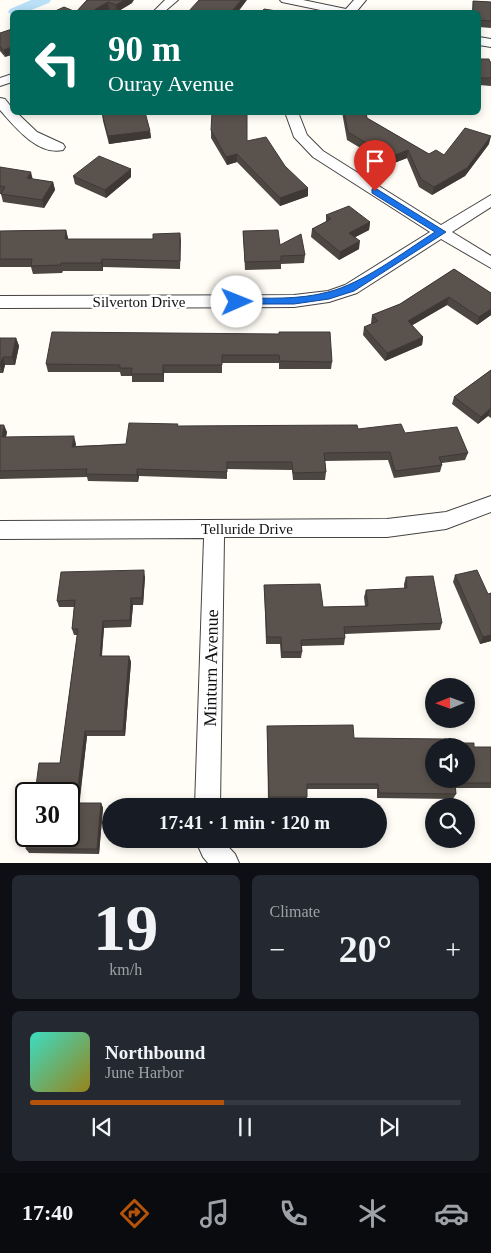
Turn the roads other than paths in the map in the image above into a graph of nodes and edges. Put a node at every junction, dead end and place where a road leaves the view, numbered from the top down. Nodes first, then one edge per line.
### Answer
1 (172, 0) edge
2 (286, 0) edge
3 (360, 0) edge
4 (160, 10) edge
5 (334, 10) edge
6 (352, 10) edge
7 (0, 102) edge
8 (10, 113) edge
9 (12, 115) edge
10 (292, 115) edge
11 (58, 147) dead end
12 (491, 200) edge
13 (442, 232) junction
14 (491, 263) edge
15 (0, 302) edge
16 (491, 504) edge
17 (214, 529) junction
18 (0, 530) edge
19 (208, 798) edge

1 - 4 street
2 - 5 street
3 - 6 street
7 - 8 street
9 - 11 street
10 - 13 street
12 - 13 street, Silverton Drive
13 - 14 street
13 - 15 street, Silverton Drive
16 - 17 street, Telluride Drive
17 - 18 street, Telluride Drive
17 - 19 street, Minturn Avenue

